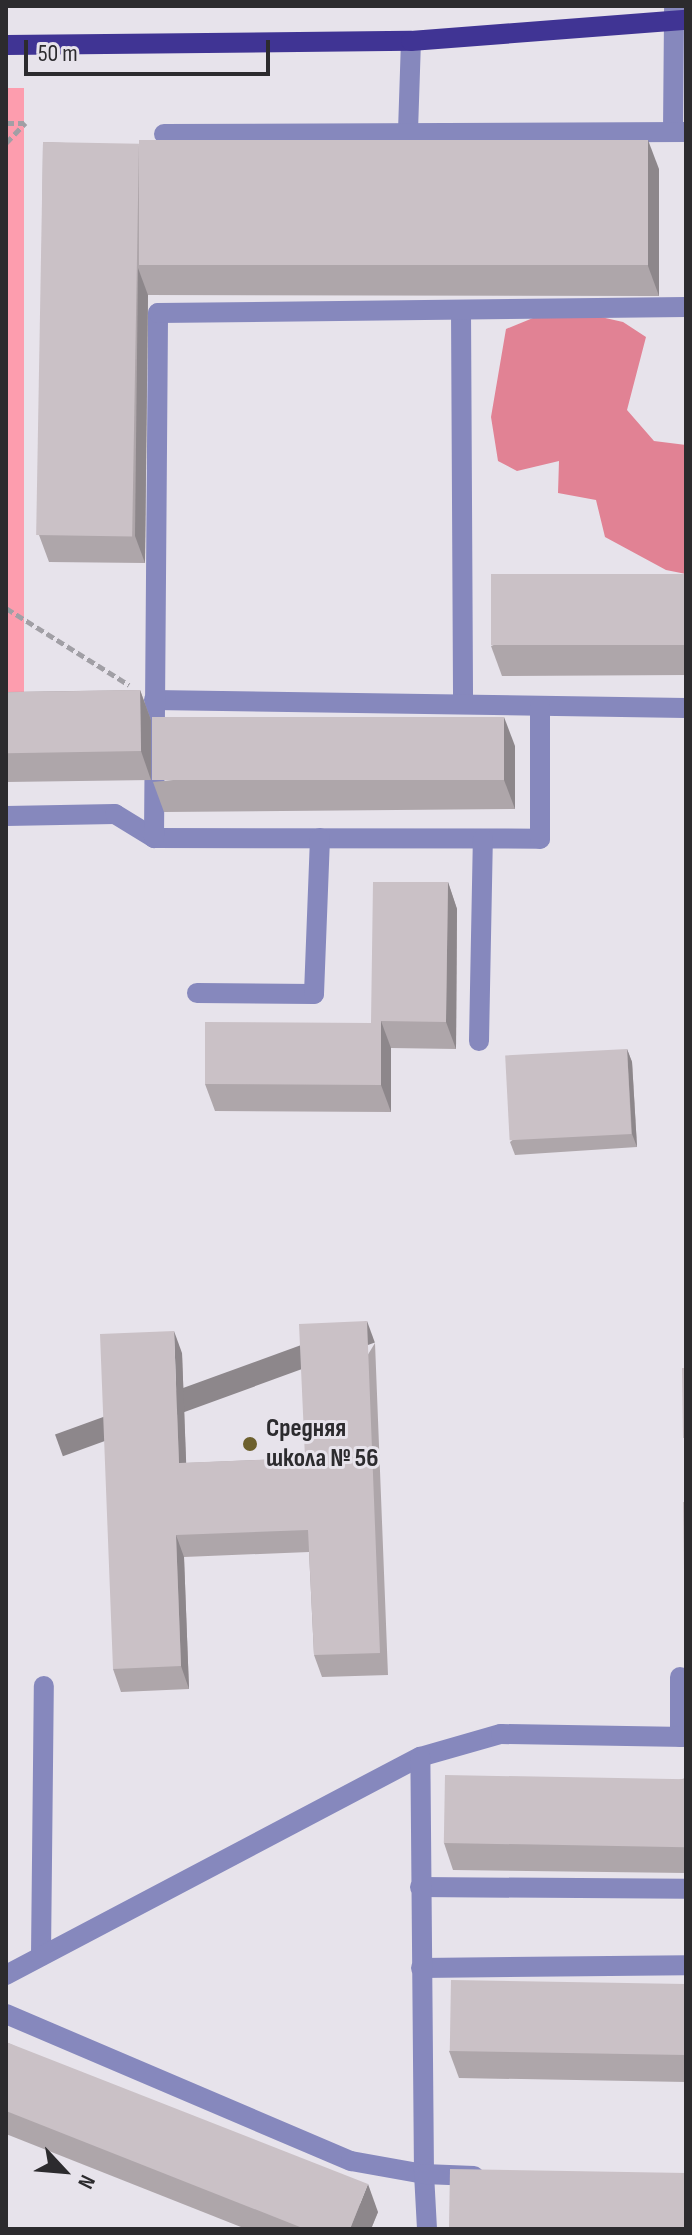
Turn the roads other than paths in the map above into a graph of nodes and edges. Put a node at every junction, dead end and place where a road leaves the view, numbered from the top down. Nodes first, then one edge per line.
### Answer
1 (678, 16) edge
2 (411, 41) junction
3 (6, 45) edge
4 (408, 131) junction
5 (680, 132) edge
6 (164, 134) dead end
7 (686, 307) edge
8 (461, 310) junction
9 (154, 700) junction
10 (463, 702) junction
11 (540, 706) junction
12 (686, 708) edge
13 (6, 816) edge
14 (154, 838) junction
15 (320, 838) junction
16 (483, 839) junction
17 (197, 993) dead end
18 (479, 1041) dead end
19 (680, 1677) dead end
20 (44, 1686) dead end
21 (683, 1737) edge
22 (420, 1757) junction
23 (420, 1887) junction
24 (686, 1889) edge
25 (41, 1956) junction
26 (686, 1965) edge
27 (421, 1968) junction
28 (6, 1975) edge
29 (6, 2014) edge
30 (424, 2174) junction
31 (501, 2176) edge
32 (427, 2229) edge

1 - 2 main road
1 - 5 lane
2 - 3 main road
2 - 4 lane
4 - 5 lane
4 - 6 lane
7 - 8 lane
8 - 9 lane
8 - 10 lane
9 - 10 lane
9 - 14 lane
10 - 11 lane
11 - 12 lane
11 - 16 lane
13 - 14 lane
14 - 15 lane
15 - 16 lane
15 - 17 lane
16 - 18 lane
19 - 21 lane
20 - 25 lane
21 - 22 lane
22 - 23 lane
22 - 25 lane
23 - 24 lane
23 - 27 lane
25 - 28 lane
26 - 27 lane
27 - 30 lane
29 - 30 lane
30 - 31 lane
30 - 32 lane

